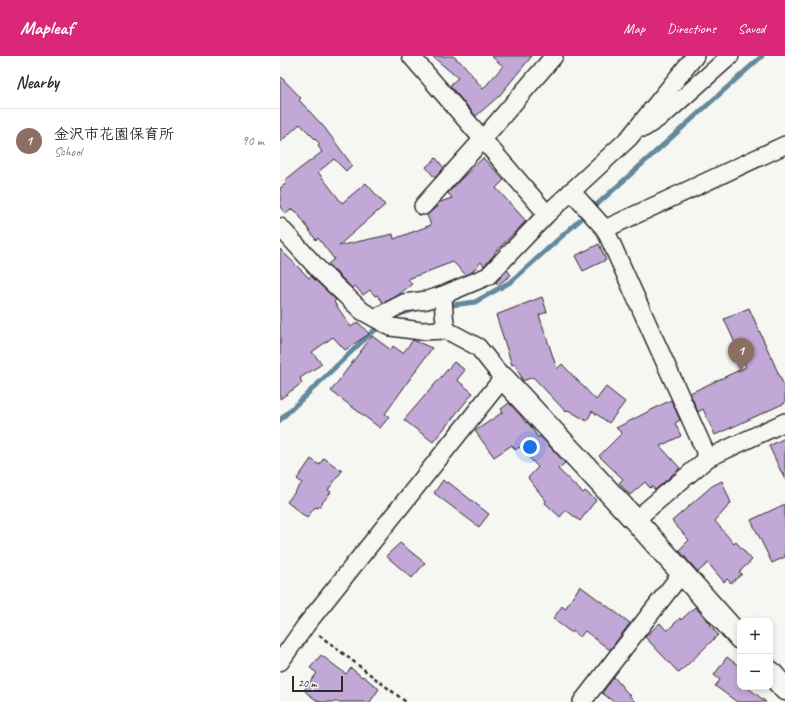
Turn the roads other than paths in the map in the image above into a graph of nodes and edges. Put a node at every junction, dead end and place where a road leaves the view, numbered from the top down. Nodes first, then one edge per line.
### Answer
1 (410, 56) edge
2 (554, 56) edge
3 (695, 56) edge
4 (730, 56) edge
5 (629, 138) junction
6 (482, 140) junction
7 (785, 145) edge
8 (572, 191) junction
9 (423, 206) dead end
10 (547, 214) junction
11 (596, 218) junction
12 (280, 227) edge
13 (444, 310) junction
14 (382, 322) junction
15 (503, 378) junction
16 (785, 422) edge
17 (708, 458) junction
18 (635, 520) junction
19 (682, 573) junction
20 (737, 635) edge
21 (280, 662) edge
22 (773, 675) edge
23 (785, 689) edge
24 (582, 702) edge

1 - 6 street
2 - 6 street
3 - 5 street
4 - 5 street
5 - 8 street
6 - 9 street
6 - 10 street
7 - 11 street
8 - 10 street
8 - 11 street
10 - 13 street
11 - 17 street
12 - 14 street
13 - 14 street
13 - 14 street
13 - 15 street
15 - 18 street
15 - 21 street
16 - 17 street
17 - 18 street
18 - 19 street
19 - 20 street
19 - 24 street
22 - 23 street

